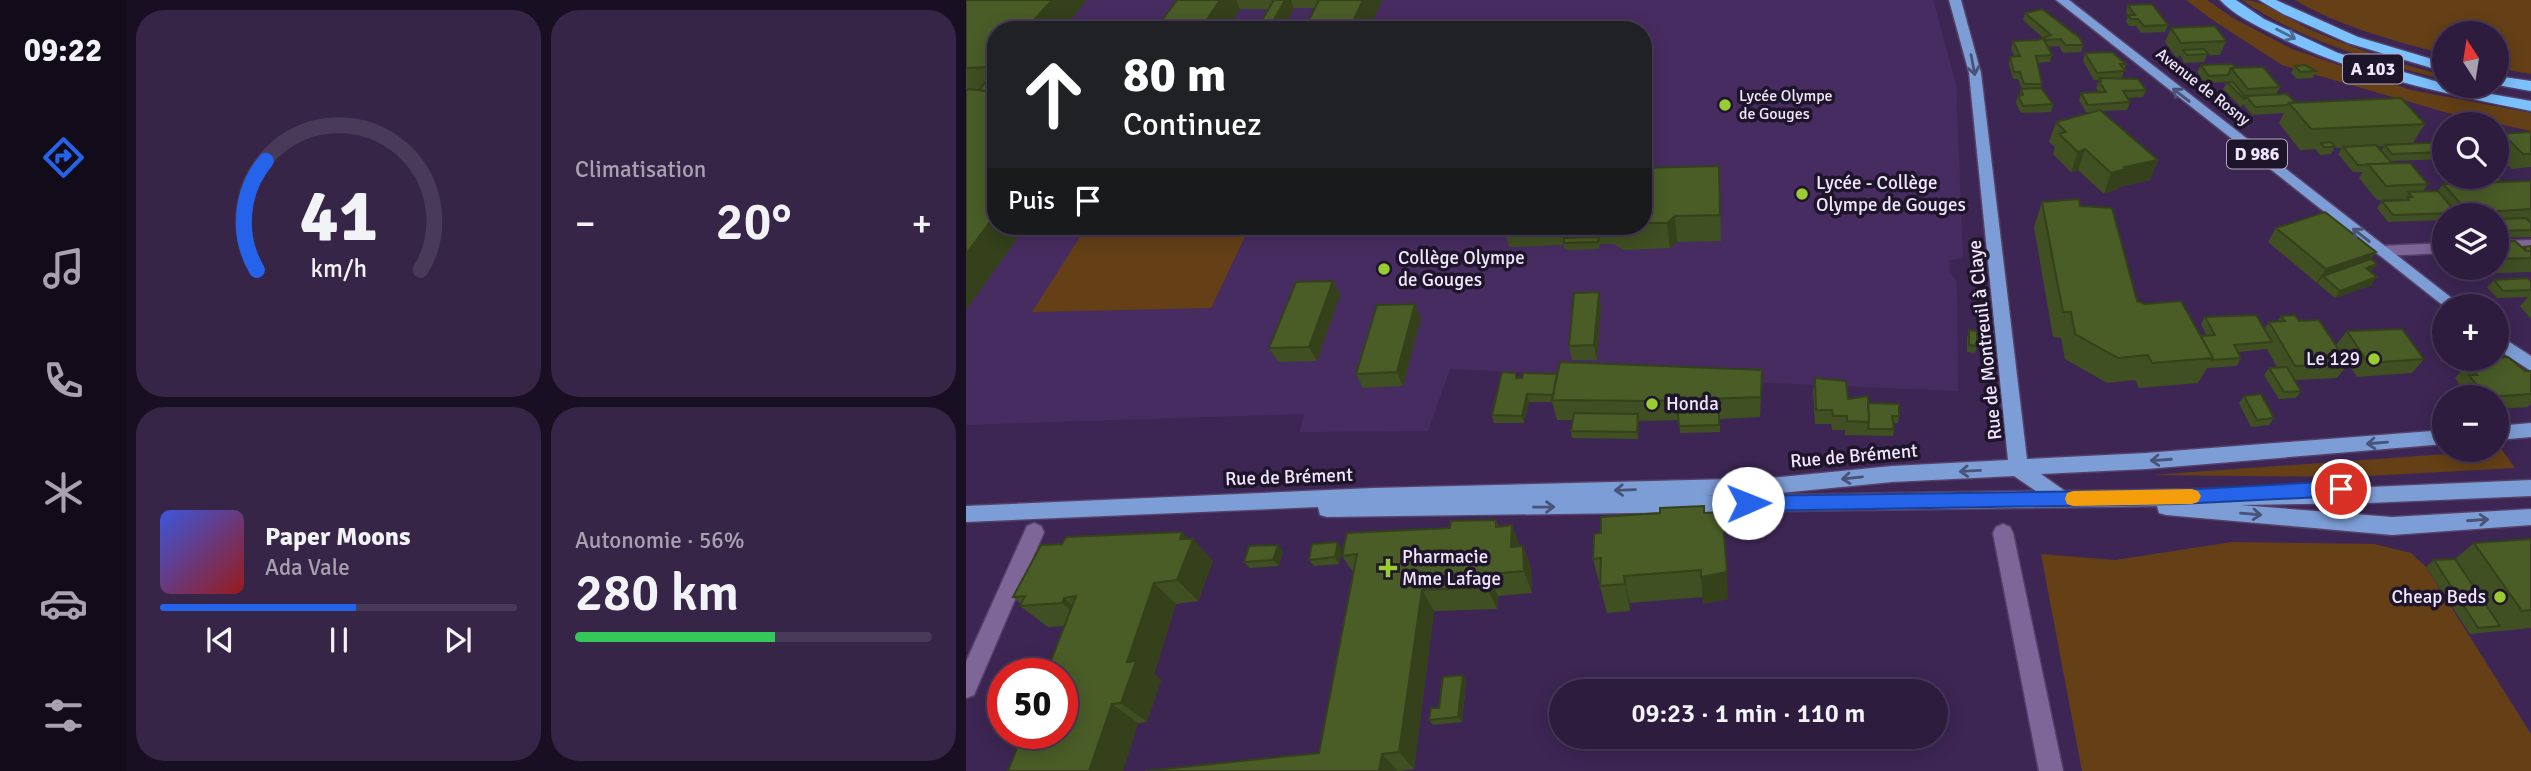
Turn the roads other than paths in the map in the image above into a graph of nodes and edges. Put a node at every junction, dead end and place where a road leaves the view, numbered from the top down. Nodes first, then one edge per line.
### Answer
1 (1955, 0) edge
2 (2062, 0) edge
3 (2227, 0) edge
4 (2266, 0) edge
5 (2432, 65) edge
6 (2510, 82) edge
7 (2531, 86) edge
8 (2531, 106) edge
9 (2531, 244) edge
10 (2509, 245) edge
11 (2432, 249) edge
12 (2381, 251) junction
13 (2438, 294) edge
14 (2509, 349) edge
15 (2531, 365) edge
16 (2531, 430) edge
17 (2509, 432) edge
18 (2432, 438) edge
19 (2020, 469) junction
20 (2531, 479) edge
21 (2531, 488) edge
22 (2179, 497) junction
23 (2061, 499) junction
24 (1182, 504) junction
25 (966, 514) edge
26 (2531, 517) edge
27 (1034, 532) dead end
28 (2003, 533) dead end
29 (966, 687) edge
30 (2051, 771) edge

1 -> 19 main road, Rue de Montreuil à Claye
12 -> 2 main road, Avenue de Rosny / D 986
3 -> 8 highway, A 103
4 - 5 highway, A 103
6 - 7 highway
9 - 10 street
11 - 12 street
12 - 13 main road, Avenue de Rosny / D 986
14 - 15 main road
16 - 17 main road
18 -> 19 main road, Rue de Brément
19 - 23 main road
19 -> 24 main road, Rue de Brément
20 - 22 main road
21 - 22 main road, Rue de Brément
22 - 23 main road, Rue de Brément
24 -> 23 main road, Rue de Brément
23 -> 26 main road, Rue de Brément
24 - 25 main road, Rue de Brément
27 - 29 street
28 - 30 street

